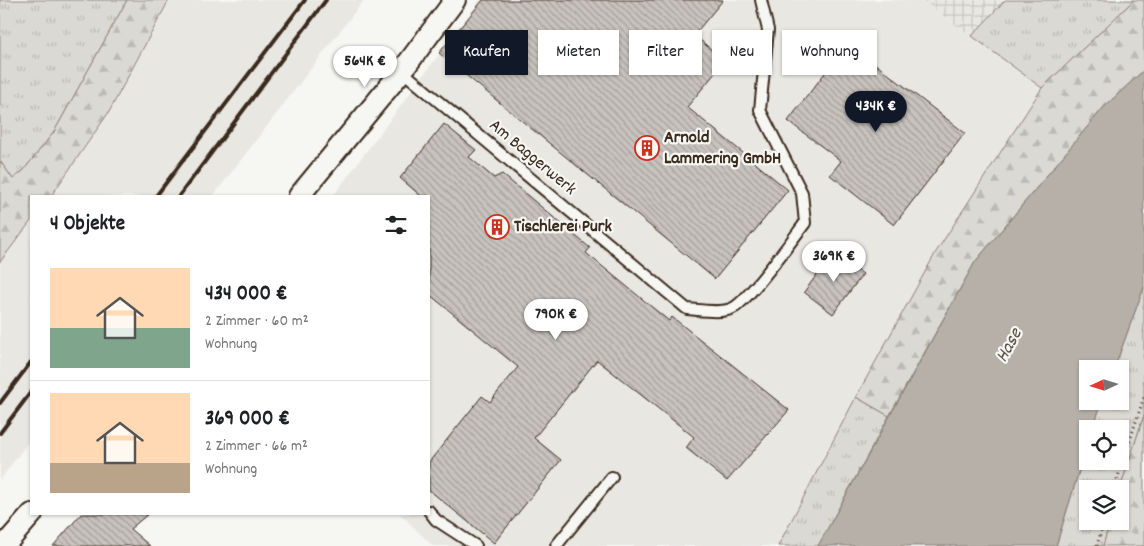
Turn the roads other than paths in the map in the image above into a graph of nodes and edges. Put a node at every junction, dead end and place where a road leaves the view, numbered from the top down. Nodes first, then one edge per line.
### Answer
1 (455, 0) edge
2 (762, 0) edge
3 (402, 71) junction
4 (300, 195) edge
5 (612, 478) dead end
6 (430, 512) edge
7 (31, 515) edge
8 (4, 546) edge
9 (476, 546) edge
10 (556, 546) edge

1 - 3 street
2 - 3 lane, Am Baggerwerk
3 - 4 street
5 - 10 lane
6 - 9 lane
7 - 8 street

